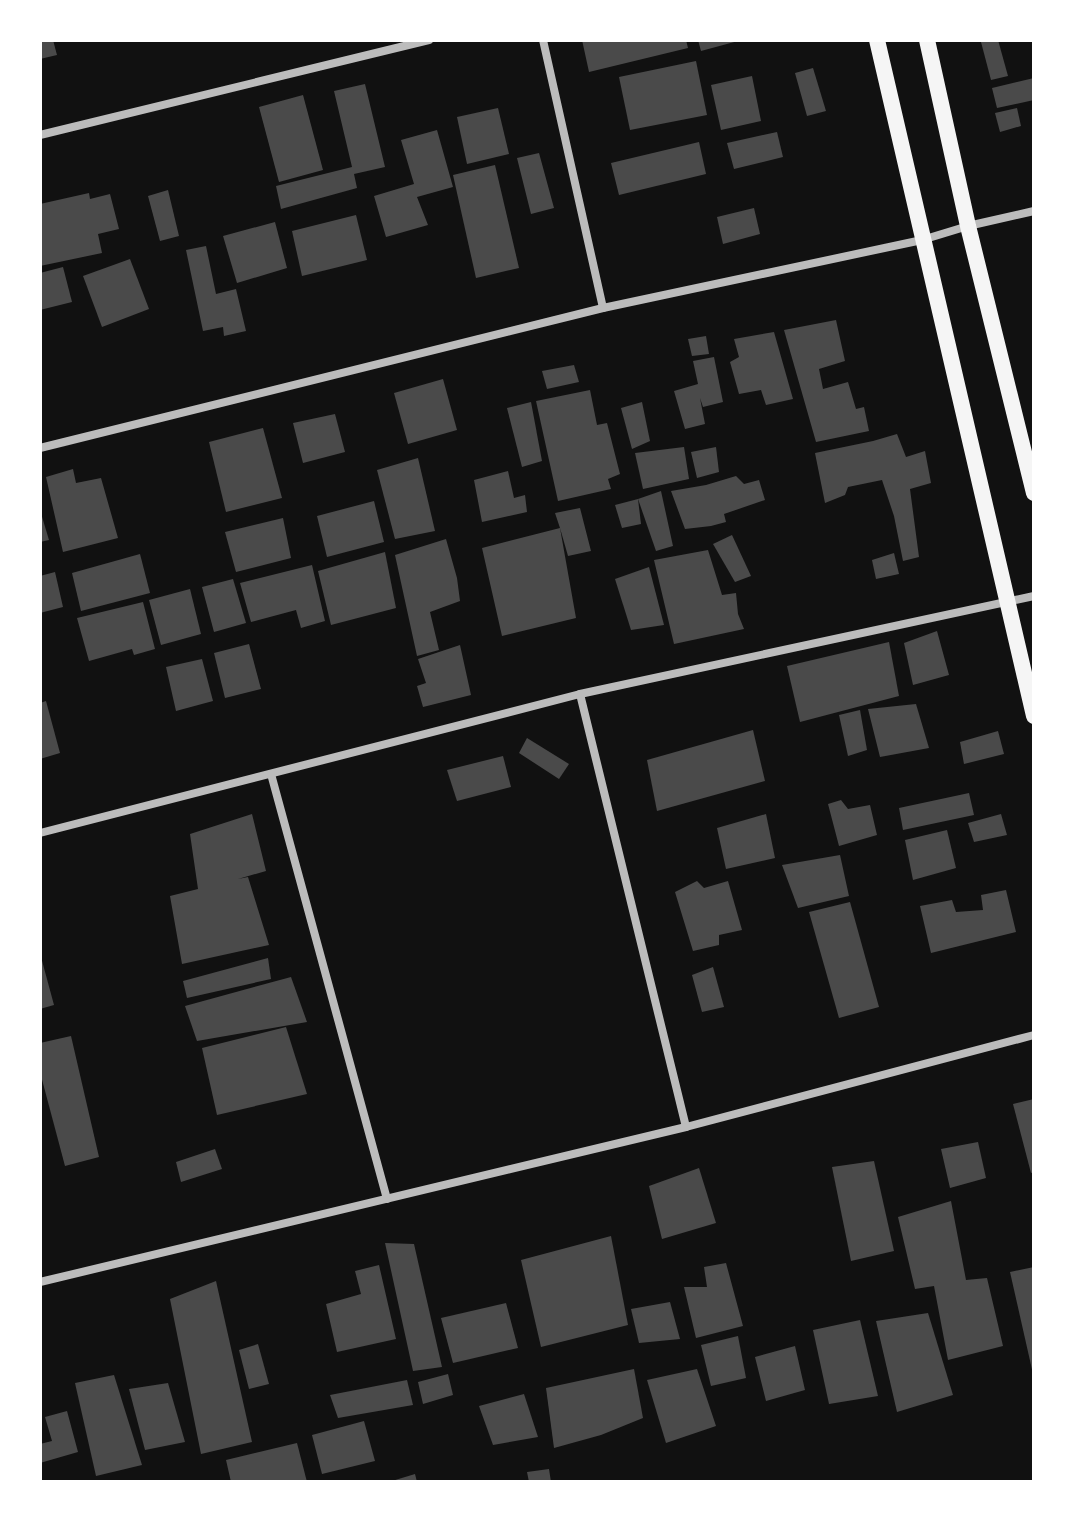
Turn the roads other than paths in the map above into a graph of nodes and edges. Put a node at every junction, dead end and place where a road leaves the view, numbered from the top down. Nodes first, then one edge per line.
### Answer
1 (429, 40) edge
2 (543, 40) edge
3 (877, 40) edge
4 (927, 40) edge
5 (40, 135) edge
6 (1034, 211) edge
7 (968, 226) junction
8 (922, 240) junction
9 (603, 308) junction
10 (40, 448) edge
11 (1034, 493) edge
12 (1034, 596) edge
13 (1008, 602) junction
14 (580, 694) junction
15 (1034, 716) edge
16 (271, 774) junction
17 (40, 833) edge
18 (1034, 1035) edge
19 (686, 1127) junction
20 (387, 1199) junction
21 (40, 1282) edge

1 - 5 street
2 - 9 street
3 - 8 main road
4 - 7 main road
6 - 7 street
7 - 8 street
7 - 11 main road
8 - 9 street
8 - 13 main road
9 - 10 street
12 - 13 street
13 - 14 street
13 - 15 main road
14 - 16 street
14 - 19 street
16 - 17 street
16 - 20 street
18 - 19 street
19 - 20 street
20 - 21 street

